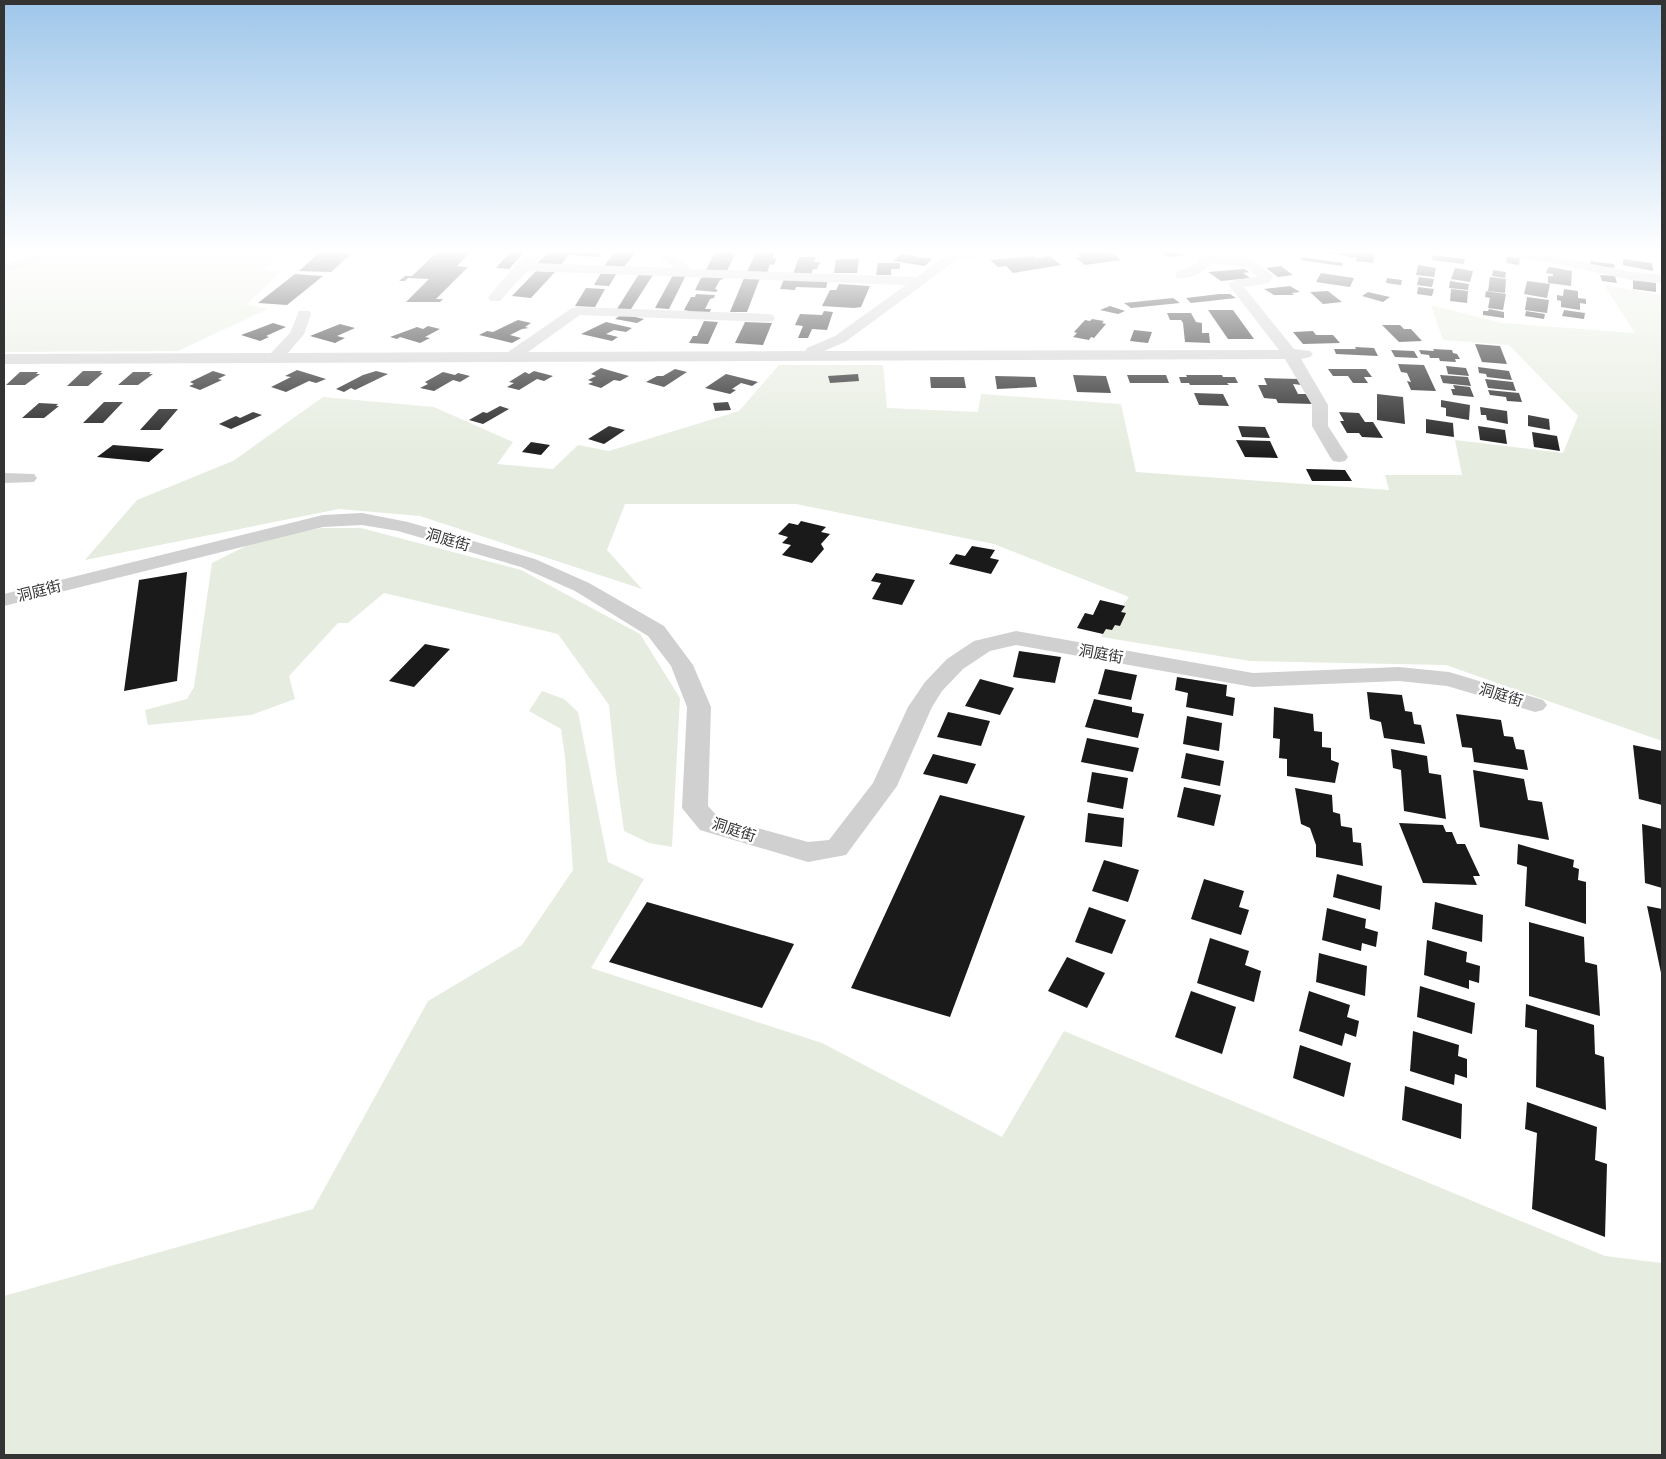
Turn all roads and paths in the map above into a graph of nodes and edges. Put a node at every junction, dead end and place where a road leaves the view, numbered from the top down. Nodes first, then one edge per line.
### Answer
1 (302, 320) edge
2 (564, 320) edge
3 (866, 320) edge
4 (1267, 320) edge
5 (1298, 354) junction
6 (803, 355) junction
7 (513, 356) junction
8 (276, 357) junction
9 (4, 359) edge
10 (1339, 457) dead end
11 (4, 478) edge
12 (28, 478) dead end
13 (4, 600) edge
14 (1535, 705) dead end

1 - 8 street
2 - 7 street
3 - 6 street
4 - 5 street
5 - 6 street
5 - 10 street
6 - 7 street
7 - 8 street
8 - 9 street
11 - 12 street
13 - 14 street, 洞庭街

